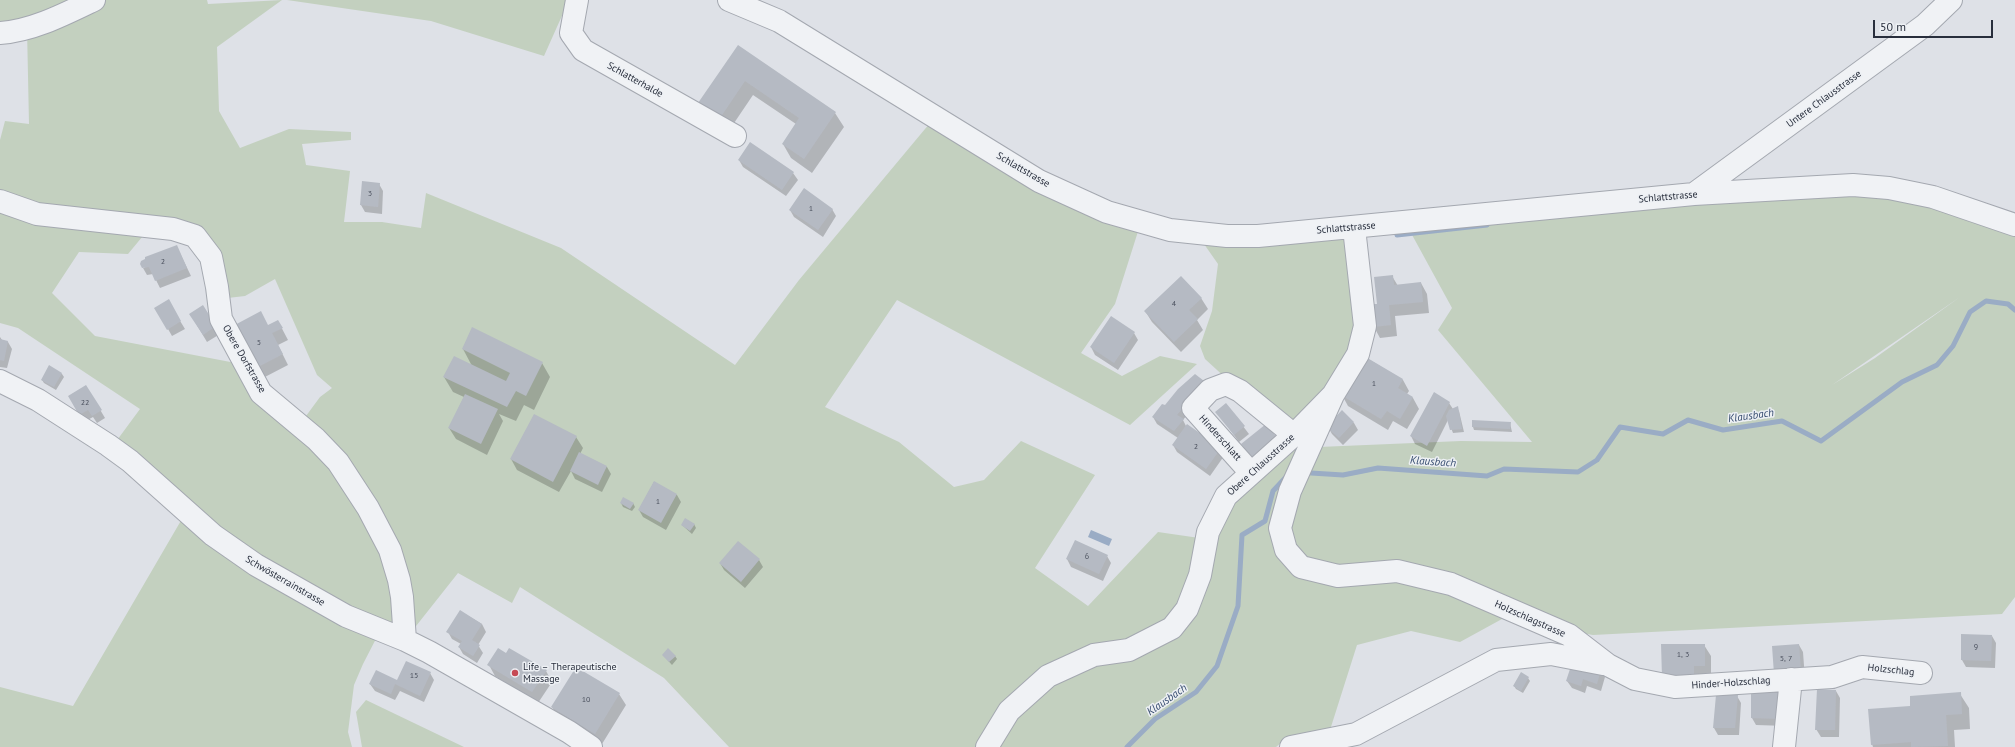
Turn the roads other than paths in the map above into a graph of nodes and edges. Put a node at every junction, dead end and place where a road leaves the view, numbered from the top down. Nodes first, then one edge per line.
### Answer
1 (94, 0) edge
2 (577, 0) edge
3 (729, 0) edge
4 (1951, 0) edge
5 (0, 33) edge
6 (735, 136) dead end
7 (1694, 194) junction
8 (0, 202) edge
9 (2015, 225) edge
10 (1354, 228) junction
11 (0, 380) edge
12 (1333, 395) junction
13 (1294, 435) junction
14 (1251, 473) junction
15 (405, 640) junction
16 (1608, 665) junction
17 (1921, 673) dead end
18 (1791, 679) junction
19 (591, 747) edge
20 (988, 747) edge
21 (1292, 747) edge
22 (1784, 747) edge

1 - 5 street
2 - 6 street, Schlatterhalde
3 - 10 street, Schlattstrasse
4 - 7 street, Untere Chlausstrasse
7 - 9 street, Schlattstrasse
7 - 10 street, Schlattstrasse
8 - 15 street, Obere Dorfstrasse
10 - 12 street, Obere Chlausstrasse
11 - 15 street, Schwösterrainstrasse
12 - 13 street, Obere Chlausstrasse
12 - 16 street, Holzschlagstrasse
13 - 14 street, Obere Chlausstrasse
13 - 14 street, Hinderschlatt
14 - 20 street, Obere Chlausstrasse
15 - 19 street, Schwösterrainstrasse
16 - 18 street, Hinder-Holzschlag
16 - 21 street
17 - 18 street, Holzschlag
18 - 22 street

